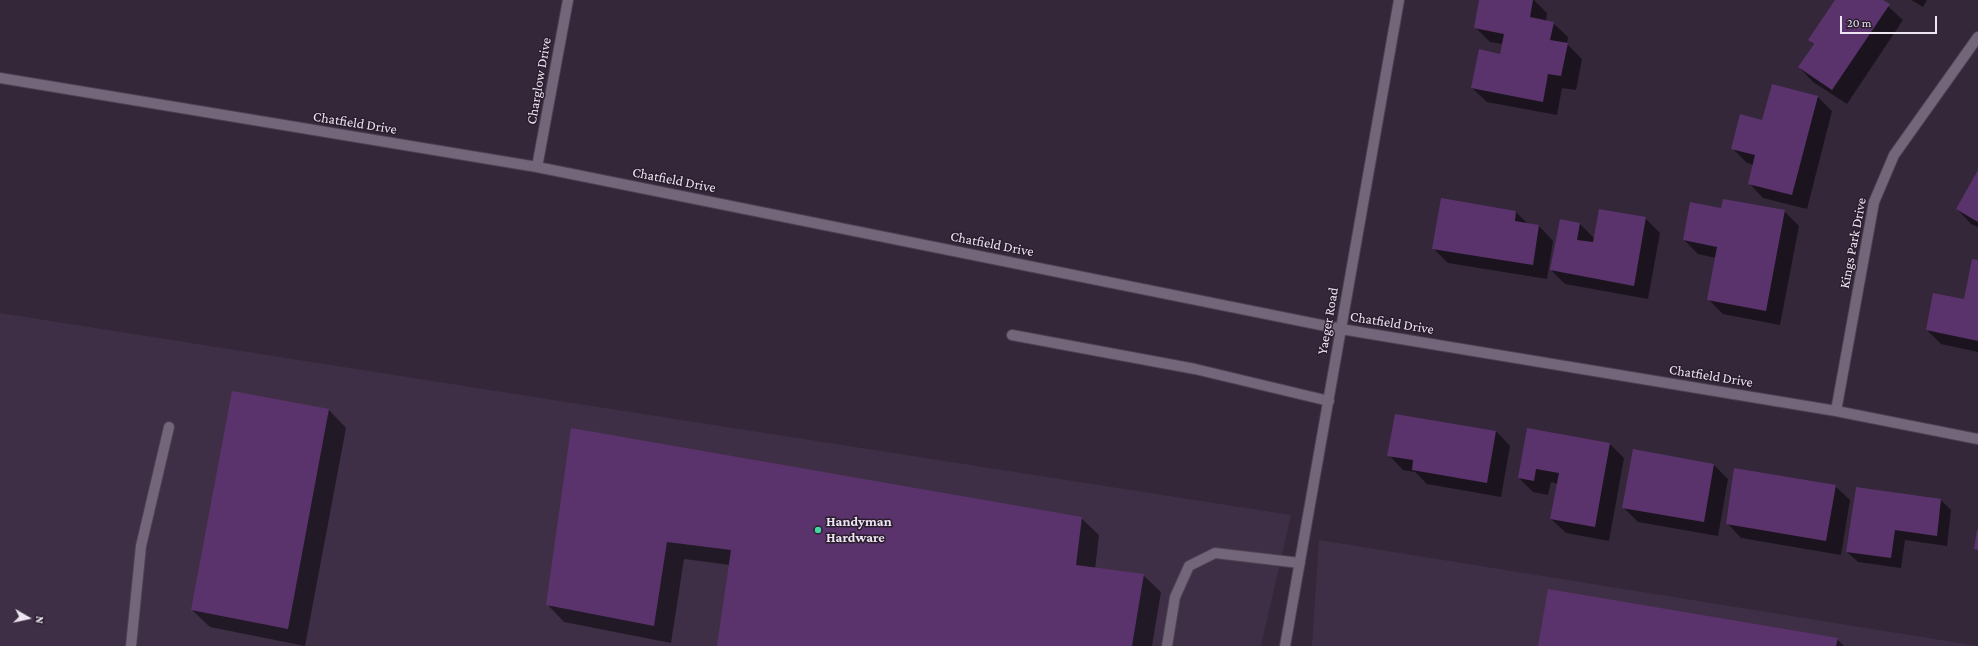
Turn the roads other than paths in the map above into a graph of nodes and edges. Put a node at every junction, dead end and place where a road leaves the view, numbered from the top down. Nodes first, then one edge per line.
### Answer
1 (568, 0) edge
2 (1399, 0) edge
3 (1978, 37) edge
4 (0, 78) edge
5 (537, 167) junction
6 (1341, 329) junction
7 (1012, 335) dead end
8 (1329, 401) junction
9 (1836, 411) junction
10 (169, 427) dead end
11 (1978, 439) edge
12 (1300, 563) junction
13 (131, 646) edge
14 (1167, 646) edge
15 (1285, 646) edge

1 - 5 street, Charglow Drive
2 - 6 street, Yaeger Road
3 - 9 street, Kings Park Drive
4 - 5 street, Chatfield Drive
5 - 6 street, Chatfield Drive
6 - 8 street, Yaeger Road
6 - 9 street, Chatfield Drive
7 - 8 street
8 - 12 street, Yaeger Road
9 - 11 street, Chatfield Drive
10 - 13 street
12 - 14 street
12 - 15 street, Yaeger Road

